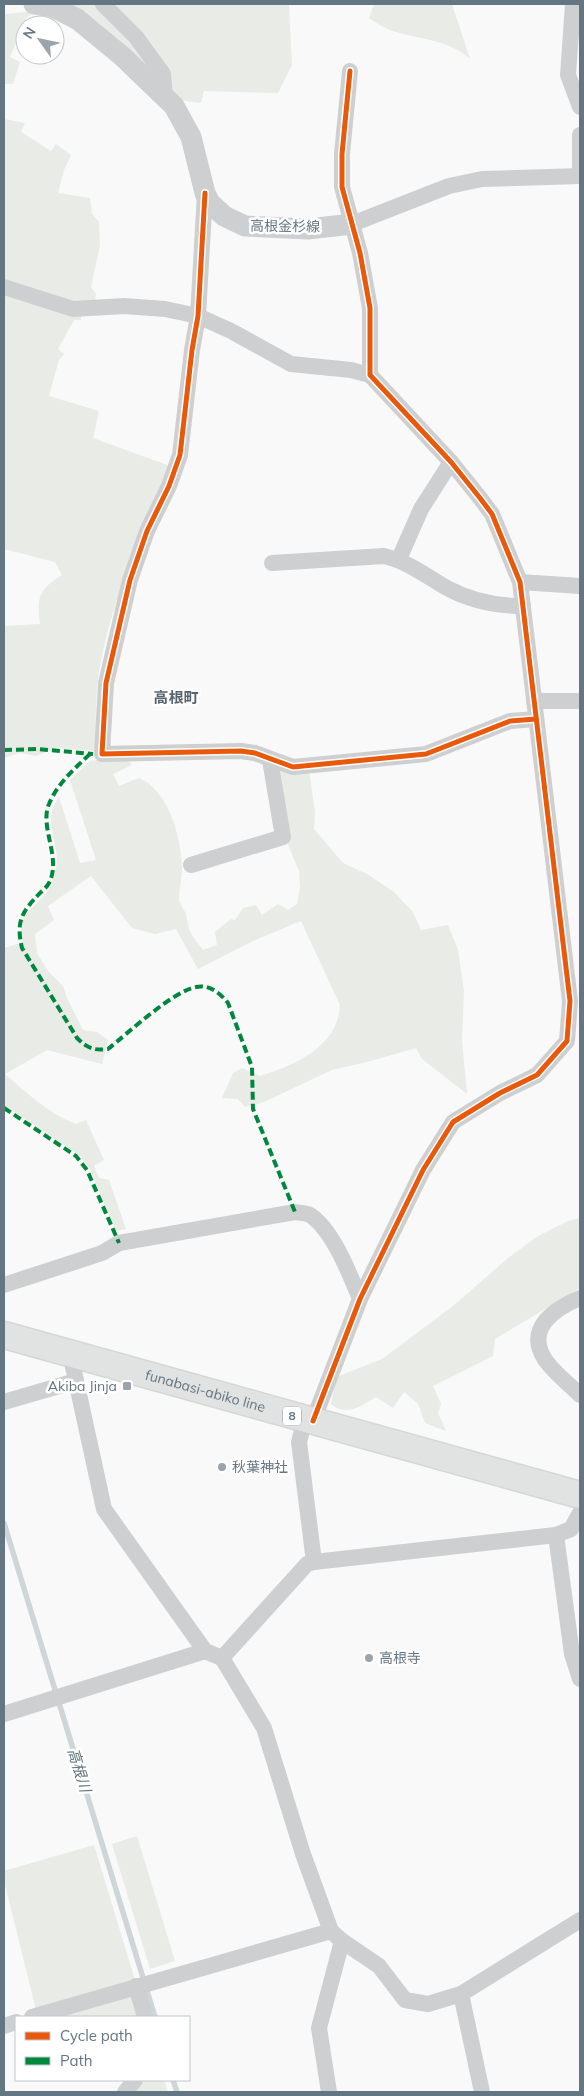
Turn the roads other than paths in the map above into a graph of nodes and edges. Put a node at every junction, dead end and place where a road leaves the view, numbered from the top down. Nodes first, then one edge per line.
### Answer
1 (34, 4) edge
2 (103, 4) edge
3 (573, 4) edge
4 (350, 71) dead end
5 (165, 97) junction
6 (580, 107) edge
7 (580, 135) edge
8 (580, 176) edge
9 (205, 193) junction
10 (352, 224) junction
11 (4, 287) edge
12 (198, 316) junction
13 (370, 375) junction
14 (451, 462) junction
15 (399, 559) junction
16 (272, 563) dead end
17 (520, 582) junction
18 (580, 586) edge
19 (522, 606) junction
20 (534, 701) junction
21 (580, 701) edge
22 (536, 719) junction
23 (270, 760) junction
24 (191, 865) dead end
25 (4, 1285) edge
26 (580, 1298) edge
27 (360, 1299) junction
28 (4, 1335) edge
29 (70, 1353) junction
30 (76, 1381) junction
31 (580, 1395) edge
32 (4, 1402) edge
33 (309, 1420) junction
34 (580, 1495) edge
35 (580, 1514) edge
36 (556, 1535) junction
37 (314, 1562) junction
38 (205, 1651) junction
39 (222, 1658) junction
40 (580, 1679) edge
41 (4, 1714) edge
42 (580, 1920) edge
43 (336, 1936) junction
44 (136, 1986) junction
45 (461, 1994) junction
46 (35, 2016) edge
47 (144, 2016) edge
48 (134, 2081) edge
49 (125, 2092) edge
50 (329, 2092) edge
51 (482, 2092) edge

1 - 5 street, 高根金杉線
2 - 5 street
3 - 6 street
4 - 10 street
5 - 9 street, 高根金杉線
7 - 8 street
8 - 10 street, 高根金杉線
9 - 10 street, 高根金杉線
9 - 12 street
10 - 13 street
11 - 12 street
12 - 13 street
12 - 23 street
13 - 14 street
14 - 15 street
14 - 17 street
15 - 16 street
15 - 19 street
17 - 18 street
17 - 19 street
19 - 20 street
20 - 21 street
20 - 22 street
22 - 23 street
22 - 27 street
23 - 24 street
25 - 27 street
26 - 31 street
27 - 33 street
28 - 29 main road, funabasi-abiko line / 8
29 - 30 street
29 - 33 main road, funabasi-abiko line / 8
30 - 32 street
30 - 38 street
33 - 34 main road, funabasi-abiko line / 8
33 - 37 street
35 - 36 street
36 - 37 street
36 - 40 street
37 - 39 street
38 - 39 street
38 - 41 street
39 - 43 street
42 - 45 street
43 - 44 street
43 - 45 street
43 - 50 street
44 - 46 street
44 - 47 street
45 - 51 street
48 - 49 street

